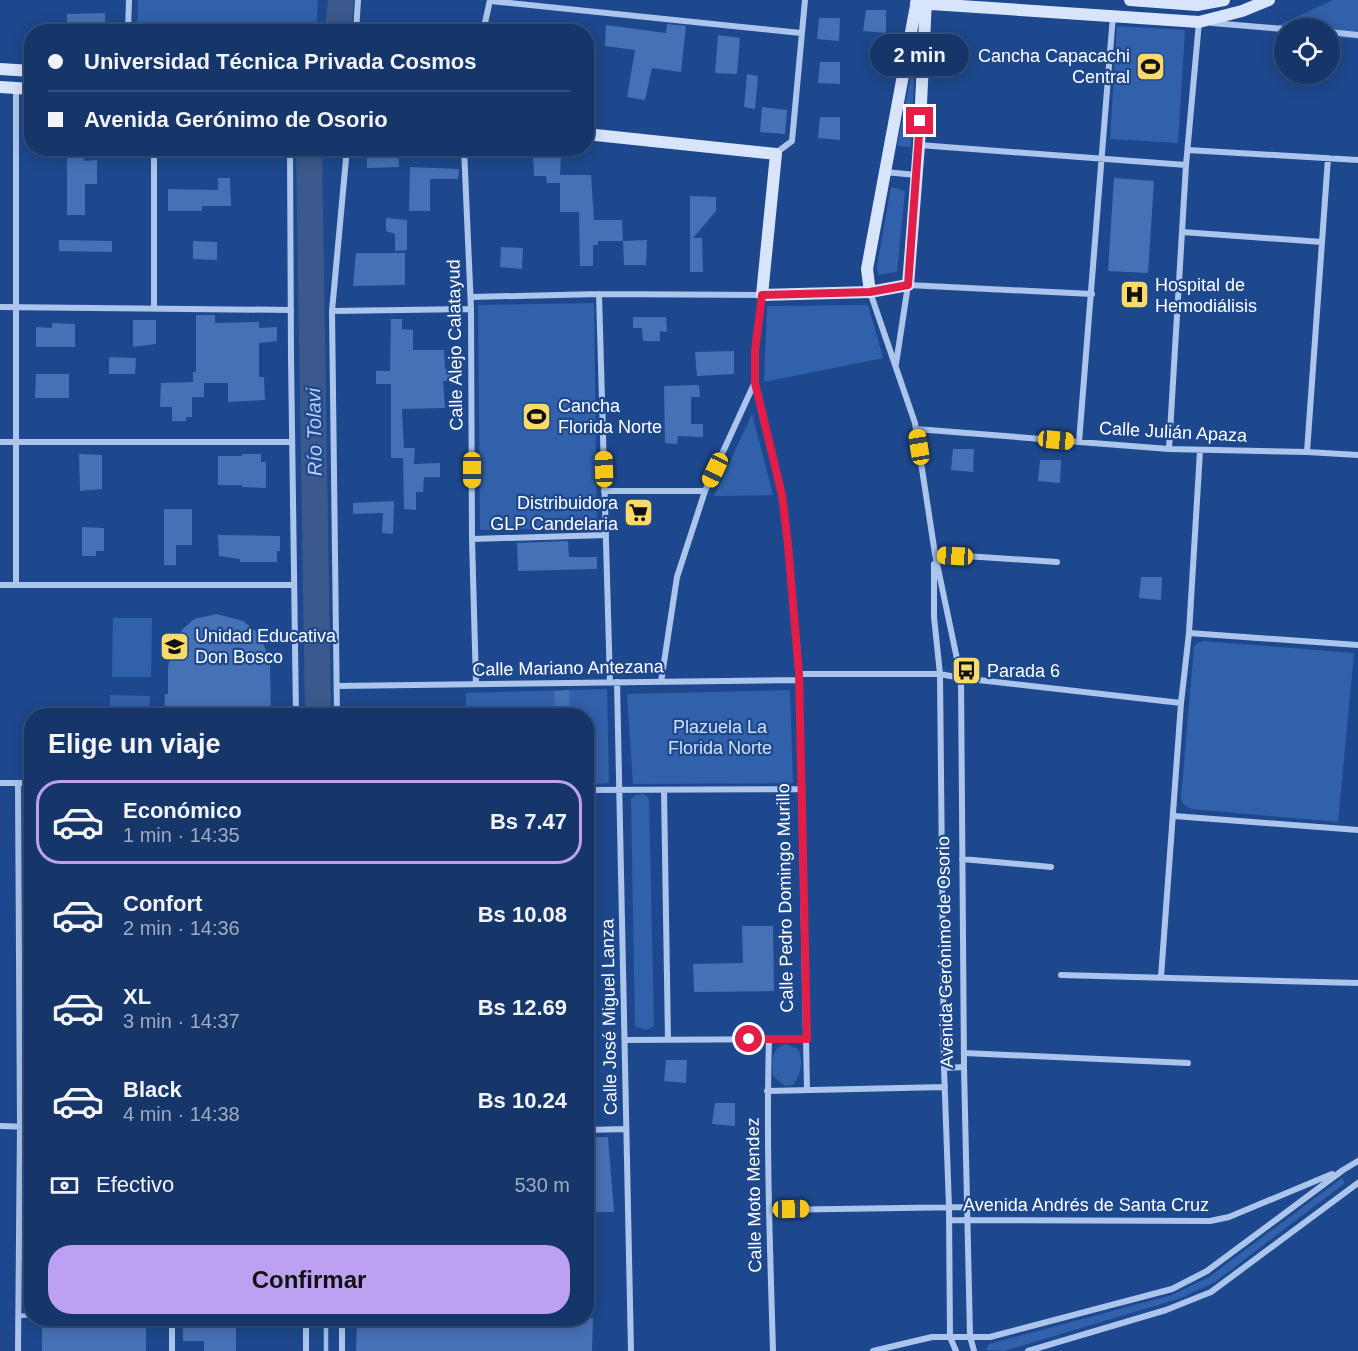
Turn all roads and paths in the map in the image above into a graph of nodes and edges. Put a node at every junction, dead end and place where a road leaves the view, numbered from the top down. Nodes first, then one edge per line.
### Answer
1 (129, 0) edge
2 (358, 0) edge
3 (805, 0) edge
4 (1130, 0) edge
5 (1224, 0) edge
6 (1269, 0) edge
7 (490, 1) edge
8 (921, 2) edge
9 (1113, 15) junction
10 (1199, 22) junction
11 (128, 24) edge
12 (356, 24) edge
13 (485, 24) edge
14 (1274, 28) edge
15 (801, 33) junction
16 (1340, 33) edge
17 (1358, 35) edge
18 (0, 69) edge
19 (24, 70) edge
20 (0, 87) edge
21 (16, 88) junction
22 (24, 88) edge
23 (594, 135) edge
24 (919, 144) junction
25 (1188, 150) junction
26 (776, 154) junction
27 (154, 156) edge
28 (290, 156) edge
29 (345, 156) edge
30 (464, 156) edge
31 (1102, 157) junction
32 (1328, 158) junction
33 (1358, 160) edge
34 (1186, 165) junction
35 (884, 172) junction
36 (916, 175) junction
37 (1182, 232) junction
38 (1322, 242) junction
39 (908, 285) junction
40 (870, 292) junction
41 (599, 294) junction
42 (1092, 294) junction
43 (762, 295) junction
44 (471, 297) junction
45 (0, 307) edge
46 (16, 307) junction
47 (154, 307) junction
48 (471, 309) junction
49 (291, 310) junction
50 (332, 311) junction
51 (895, 364) junction
52 (755, 383) junction
53 (916, 429) junction
54 (0, 442) edge
55 (16, 442) junction
56 (292, 442) junction
57 (1079, 442) junction
58 (1169, 449) junction
59 (1200, 451) junction
60 (1307, 452) junction
61 (1358, 455) edge
62 (604, 491) junction
63 (705, 491) junction
64 (606, 535) junction
65 (472, 539) junction
66 (934, 554) junction
67 (1057, 562) dead end
68 (0, 585) edge
69 (16, 585) junction
70 (294, 585) junction
71 (1189, 633) junction
72 (1358, 645) edge
73 (940, 674) junction
74 (799, 677) junction
75 (961, 678) junction
76 (614, 682) junction
77 (661, 682) junction
78 (476, 684) junction
79 (337, 686) junction
80 (1181, 703) junction
81 (296, 708) edge
82 (337, 708) edge
83 (0, 783) edge
84 (18, 783) junction
85 (24, 783) edge
86 (801, 789) junction
87 (594, 790) edge
88 (620, 790) junction
89 (664, 790) junction
90 (1174, 816) junction
91 (1358, 830) edge
92 (962, 859) junction
93 (1052, 867) dead end
94 (1061, 975) dead end
95 (1161, 978) junction
96 (1358, 983) edge
97 (769, 1039) junction
98 (807, 1039) junction
99 (625, 1040) junction
100 (668, 1040) junction
101 (964, 1053) junction
102 (1188, 1063) dead end
103 (964, 1067) junction
104 (944, 1068) junction
105 (945, 1087) junction
106 (807, 1090) junction
107 (767, 1091) junction
108 (0, 1126) edge
109 (20, 1126) junction
110 (24, 1126) edge
111 (626, 1130) junction
112 (594, 1131) edge
113 (1358, 1161) edge
114 (1358, 1167) edge
115 (1343, 1170) junction
116 (1358, 1183) edge
117 (949, 1207) junction
118 (968, 1207) junction
119 (769, 1210) junction
120 (949, 1220) junction
121 (968, 1220) junction
122 (19, 1257) junction
123 (24, 1257) edge
124 (18, 1316) junction
125 (24, 1316) edge
126 (172, 1326) edge
127 (306, 1326) edge
128 (342, 1326) edge
129 (950, 1336) junction
130 (970, 1336) junction
131 (18, 1351) edge
132 (172, 1351) edge
133 (306, 1351) edge
134 (342, 1351) edge
135 (631, 1351) edge
136 (773, 1351) edge
137 (873, 1351) edge
138 (956, 1351) edge
139 (974, 1351) edge
140 (1028, 1351) edge

1 - 11 street
2 - 12 street
3 - 15 street
4 - 5 street
6 - 10 street
7 - 13 street
7 - 15 street
8 - 9 street
8 - 24 street, Avenida Gerónimo de Osorio
8 - 35 street, Avenida Gerónimo de Osorio
9 - 10 street
9 - 31 street
10 - 14 street
10 - 25 street
15 - 26 street
16 - 17 street
18 - 19 street
20 - 21 street
21 - 22 street
21 - 46 street
23 - 26 street
24 - 31 street
24 - 36 street, Avenida Gerónimo de Osorio
25 - 32 street
25 - 34 street
26 - 43 street, Calle Pedro Domingo Murillo
27 - 47 street
28 - 49 street
29 - 50 street
30 - 44 street, Calle Alejo Calatayud
31 - 34 street
31 - 42 street
32 - 33 street
32 - 38 street
34 - 37 street
35 - 36 street
35 - 40 street, Avenida Gerónimo de Osorio
36 - 39 street, Avenida Gerónimo de Osorio
37 - 38 street
37 - 58 street
38 - 60 street
39 - 40 street
39 - 42 street
39 - 51 street, Avenida Gerónimo de Osorio
40 - 43 street
40 - 51 street, Avenida Gerónimo de Osorio
41 - 43 street
41 - 44 street
41 - 62 street, Calle José Miguel Lanza
42 - 57 street
43 - 52 street, Calle Pedro Domingo Murillo
44 - 48 street, Calle Alejo Calatayud
45 - 46 street
46 - 47 street
46 - 55 street
47 - 49 street
48 - 50 street
48 - 65 street, Calle Alejo Calatayud
49 - 56 street
50 - 79 street
51 - 53 street, Avenida Gerónimo de Osorio
52 - 63 street
52 - 74 street, Calle Pedro Domingo Murillo
53 - 57 street, Calle Julián Apaza
53 - 66 street, Avenida Gerónimo de Osorio
54 - 55 street
55 - 56 street
55 - 69 street
56 - 70 street
57 - 58 street, Calle Julián Apaza
58 - 59 street, Calle Julián Apaza
59 - 60 street, Calle Julián Apaza
59 - 71 street
60 - 61 street, Calle Julián Apaza
62 - 63 street
62 - 64 street, Calle José Miguel Lanza
63 - 77 street
64 - 65 street
64 - 76 street, Calle José Miguel Lanza
65 - 78 street, Calle Alejo Calatayud
66 - 67 street
66 - 73 street, Avenida Gerónimo de Osorio
66 - 75 street, Avenida Gerónimo de Osorio
68 - 69 street
69 - 70 street
70 - 81 street
71 - 72 street
71 - 80 street
73 - 74 street, Calle Mariano Antezana
73 - 75 street, Calle Mariano Antezana
73 - 104 street, Avenida Gerónimo de Osorio
74 - 77 street, Calle Mariano Antezana
74 - 86 street, Calle Pedro Domingo Murillo
75 - 80 street, Calle Mariano Antezana
75 - 92 street, Avenida Gerónimo de Osorio
76 - 77 street, Calle Mariano Antezana
76 - 78 street, Calle Mariano Antezana
76 - 88 street, Calle José Miguel Lanza
78 - 79 street, Calle Mariano Antezana
79 - 82 street
80 - 90 street
83 - 84 street
84 - 85 street
84 - 109 street
86 - 89 street
86 - 98 street, Calle Pedro Domingo Murillo
87 - 88 street
88 - 89 street
88 - 99 street, Calle José Miguel Lanza
89 - 100 street
90 - 91 street
90 - 95 street
92 - 93 street
92 - 101 street, Avenida Gerónimo de Osorio
94 - 95 street
95 - 96 street
97 - 98 street
97 - 100 street
97 - 107 street, Calle Moto Mendez
98 - 106 street, Calle Pedro Domingo Murillo
99 - 100 street
99 - 111 street, Calle José Miguel Lanza
101 - 102 street
101 - 103 street, Avenida Gerónimo de Osorio
103 - 104 street
103 - 118 street, Avenida Gerónimo de Osorio
104 - 105 street, Avenida Gerónimo de Osorio
105 - 106 street
105 - 117 street, Avenida Gerónimo de Osorio
106 - 107 street
107 - 119 street, Calle Moto Mendez
108 - 109 street
109 - 110 street
109 - 122 street
111 - 112 street
111 - 135 street, Calle José Miguel Lanza
113 - 115 street
114 - 115 street, Avenida Andrés de Santa Cruz
115 - 121 street, Avenida Andrés de Santa Cruz
115 - 130 street
116 - 140 street
117 - 118 street, Avenida Andrés de Santa Cruz
117 - 119 street, Avenida Andrés de Santa Cruz
117 - 120 street, Avenida Gerónimo de Osorio
118 - 121 street, Avenida Gerónimo de Osorio
119 - 136 street, Calle Moto Mendez
120 - 121 street, Avenida Andrés de Santa Cruz
120 - 129 street, Avenida Gerónimo de Osorio
121 - 130 street, Avenida Gerónimo de Osorio
122 - 123 lane
122 - 124 street
124 - 125 lane
124 - 131 street
126 - 132 street
127 - 133 street
128 - 134 street
129 - 130 street
129 - 137 street
129 - 138 street, Avenida Gerónimo de Osorio
130 - 139 street, Avenida Gerónimo de Osorio

